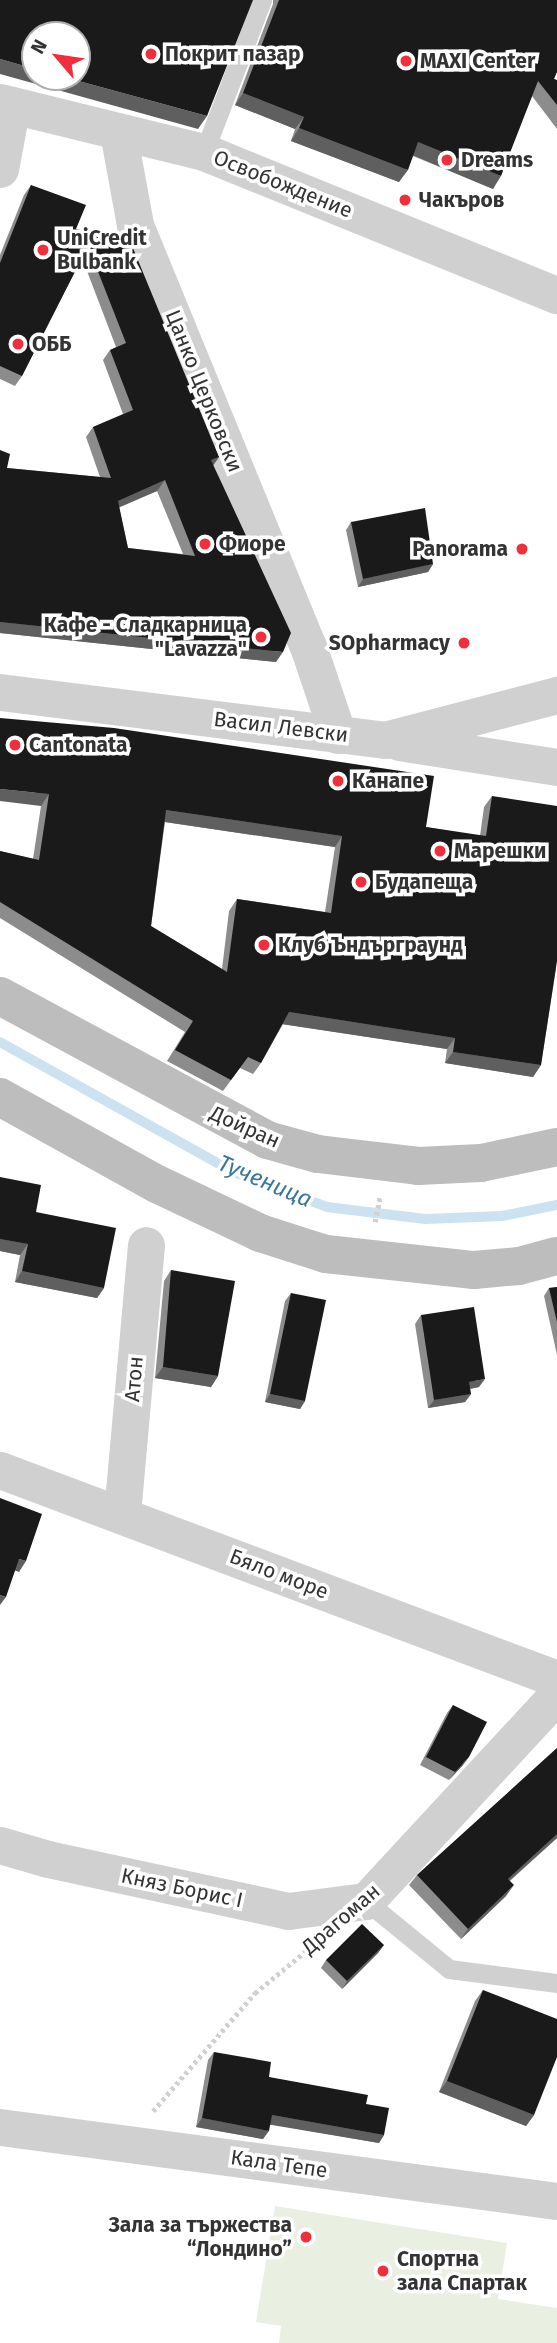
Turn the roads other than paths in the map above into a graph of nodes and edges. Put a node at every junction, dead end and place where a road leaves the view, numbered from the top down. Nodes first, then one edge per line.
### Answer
1 (262, 0) edge
2 (6, 104) edge
3 (118, 132) junction
4 (204, 152) junction
5 (0, 169) edge
6 (557, 295) edge
7 (0, 692) edge
8 (557, 695) edge
9 (338, 735) junction
10 (384, 740) junction
11 (557, 767) edge
12 (0, 996) edge
13 (0, 1097) edge
14 (557, 1147) edge
15 (146, 1245) dead end
16 (557, 1256) edge
17 (0, 1470) edge
18 (122, 1514) junction
19 (557, 1679) edge
20 (557, 1695) edge
21 (0, 1845) edge
22 (48, 1859) junction
23 (0, 1871) edge
24 (366, 1901) junction
25 (557, 1983) edge
26 (0, 2127) edge
27 (557, 2201) edge

1 - 4 lane
2 - 3 street, Освобождение
2 - 5 street
3 - 4 street, Освобождение
3 - 9 street, Цанко Церковски
4 - 6 street, Освобождение
7 - 9 street, Васил Левски
8 - 10 street, Васил Левски
9 - 10 street, Васил Левски
10 - 11 street
12 - 14 main road, Дойран
13 - 16 main road
15 - 18 street, Атон
17 - 18 street, Бяло море
18 - 19 street, Бяло море
20 - 24 street, Драгоман
21 - 22 street, Княз Борис I
22 - 23 street
22 - 24 street, Княз Борис I
24 - 25 lane
26 - 27 street, Кала Тепе

